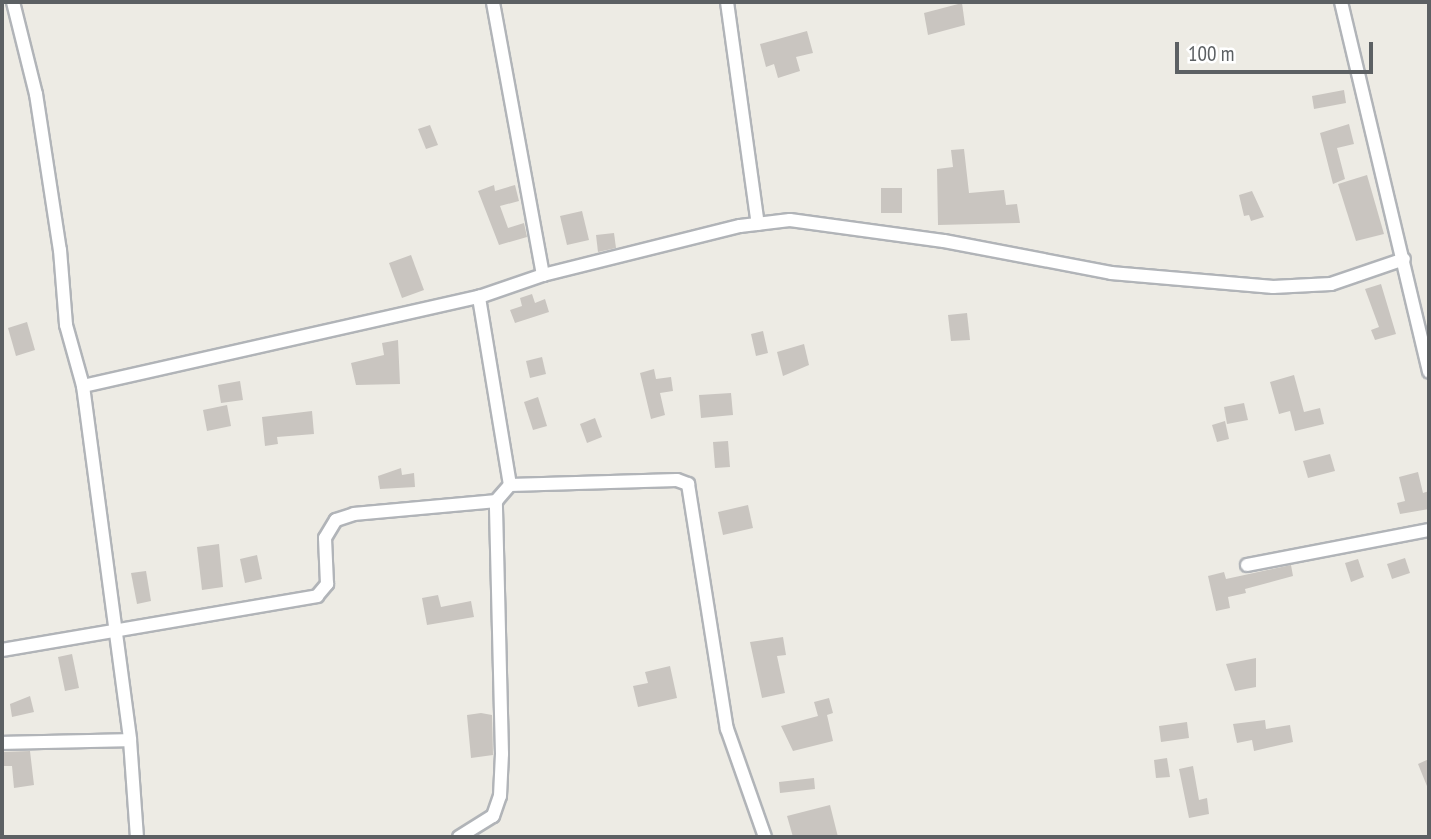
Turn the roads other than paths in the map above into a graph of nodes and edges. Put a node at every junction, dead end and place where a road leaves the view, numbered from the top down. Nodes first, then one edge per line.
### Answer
1 (13, 2) edge
2 (494, 2) edge
3 (727, 2) edge
4 (1341, 2) edge
5 (758, 224) junction
6 (1404, 259) junction
7 (543, 275) junction
8 (479, 297) junction
9 (1429, 372) edge
10 (83, 386) junction
11 (510, 485) junction
12 (496, 500) junction
13 (1429, 530) edge
14 (1247, 565) dead end
15 (116, 631) junction
16 (2, 650) edge
17 (131, 740) junction
18 (2, 743) edge
19 (137, 837) edge
20 (459, 837) edge
21 (765, 837) edge

1 - 10 street
2 - 7 street
3 - 5 street
4 - 6 street
5 - 6 street
5 - 7 street
6 - 9 street
7 - 8 street
8 - 10 street
8 - 11 street
10 - 15 street
11 - 12 street
11 - 21 street
12 - 15 street
12 - 20 street
13 - 14 street
15 - 16 street
15 - 17 street
17 - 18 street
17 - 19 street

